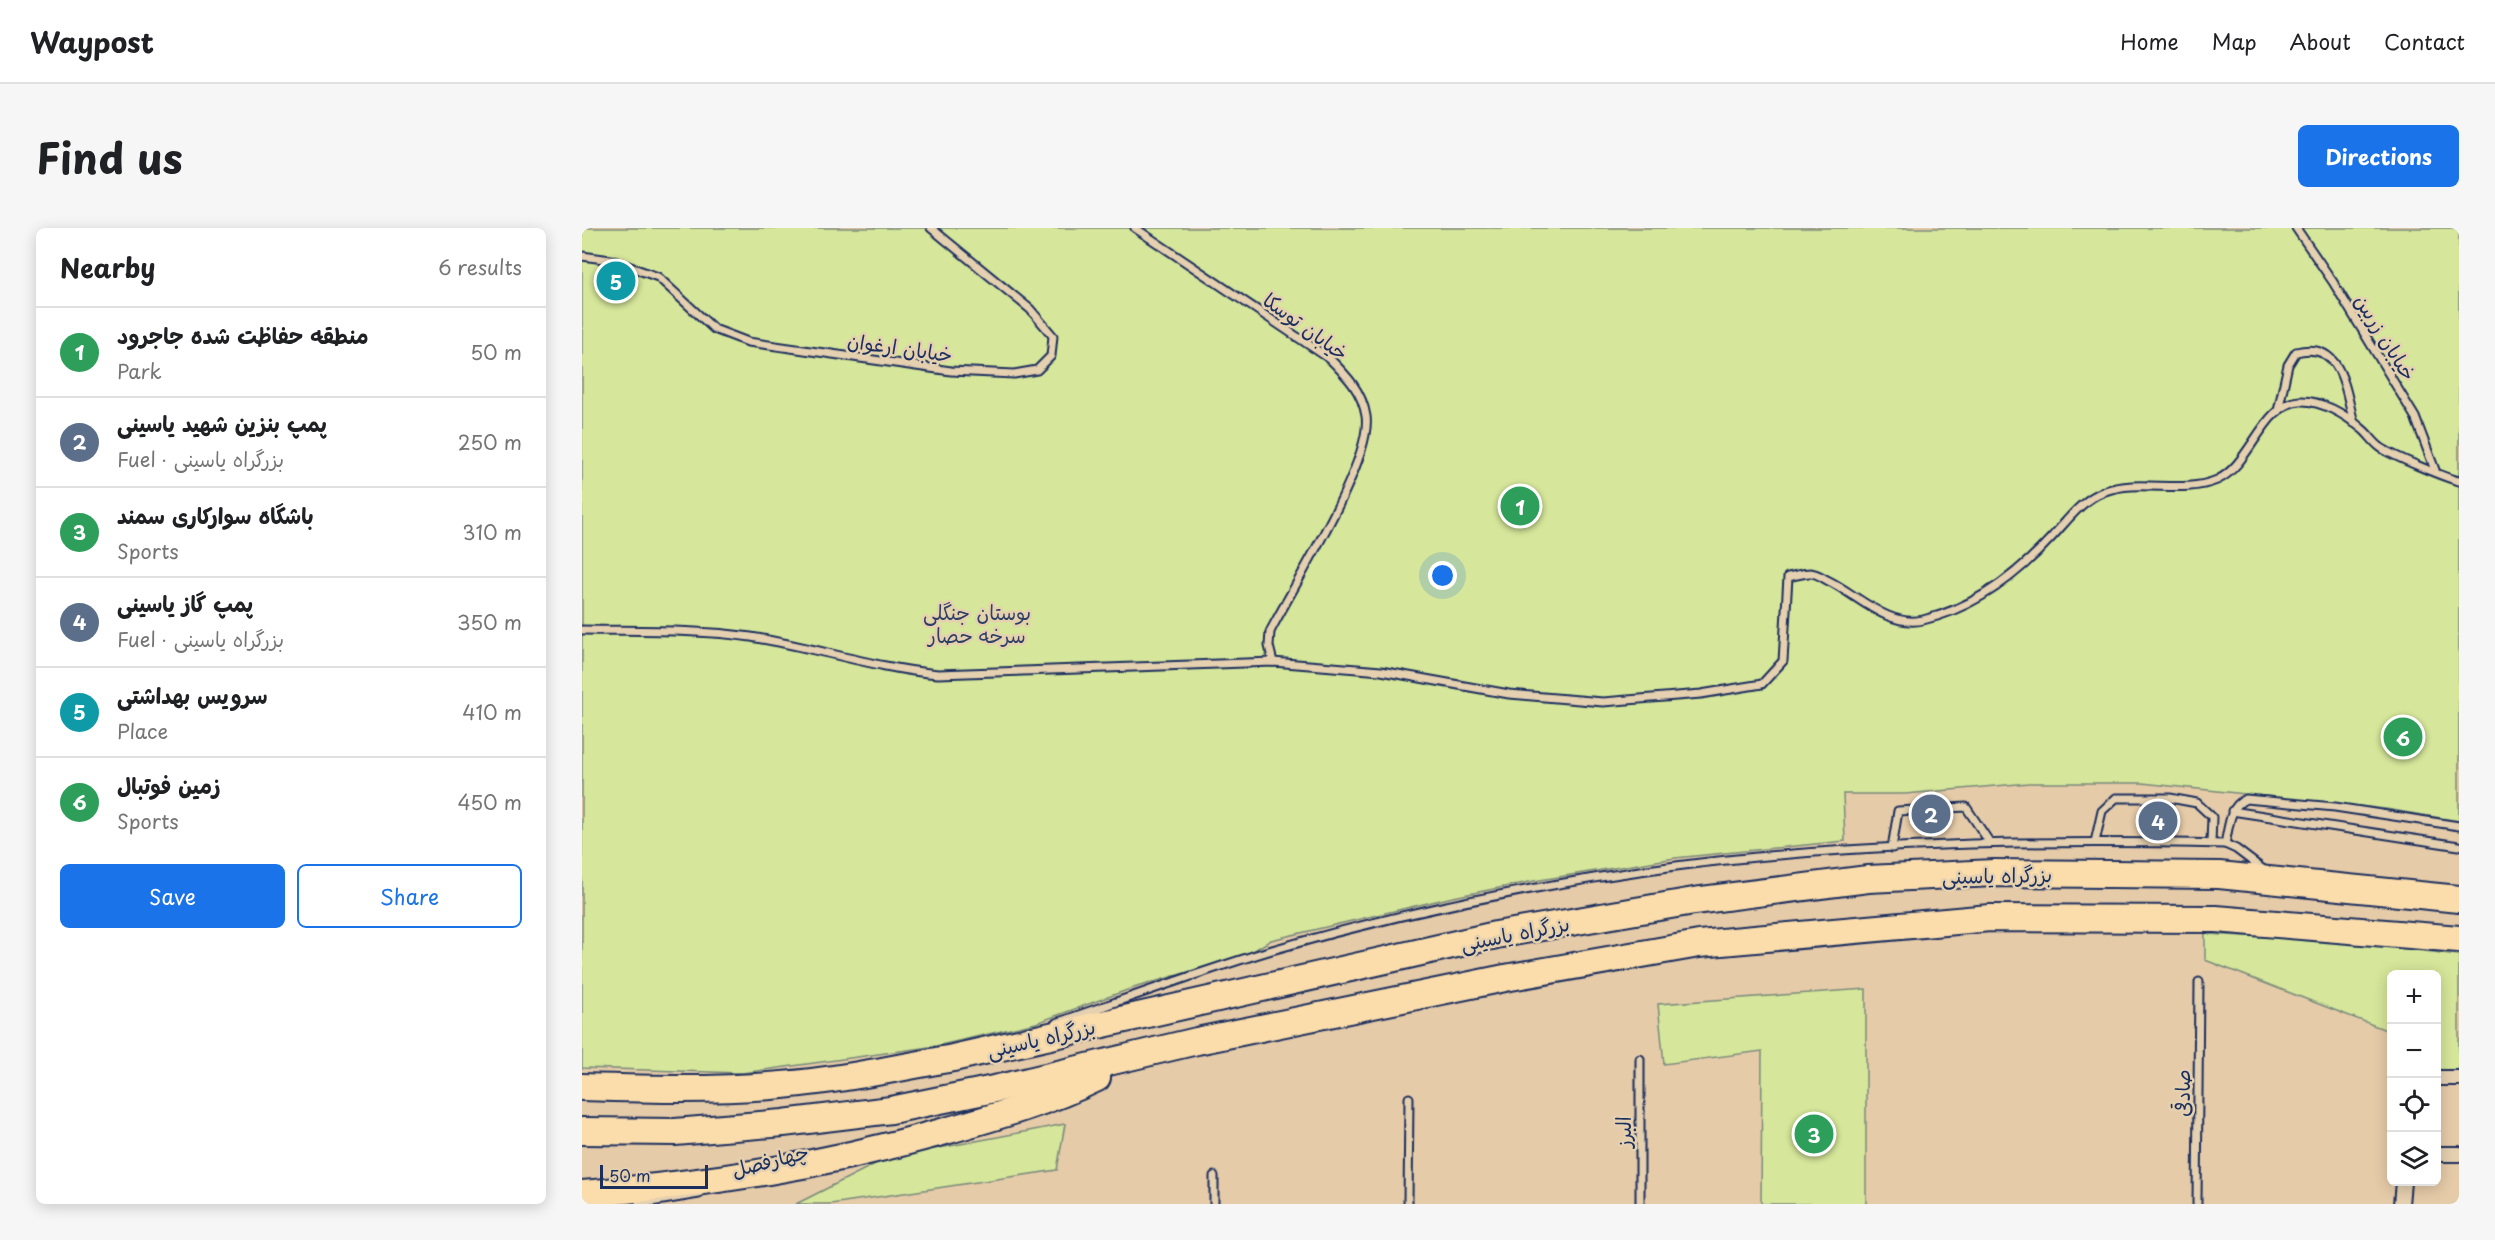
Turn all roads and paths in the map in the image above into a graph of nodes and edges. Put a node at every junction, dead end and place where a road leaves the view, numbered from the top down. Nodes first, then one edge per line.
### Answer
1 (931, 228) edge
2 (1135, 228) edge
3 (2296, 228) edge
4 (582, 256) edge
5 (2278, 411) junction
6 (2354, 423) junction
7 (2435, 470) junction
8 (2459, 481) edge
9 (582, 630) edge
10 (1273, 662) junction
11 (2232, 811) junction
12 (2459, 826) edge
13 (2095, 842) junction
14 (1990, 843) junction
15 (2211, 843) junction
16 (2225, 844) junction
17 (2459, 846) edge
18 (1892, 848) junction
19 (2279, 881) junction
20 (2459, 899) edge
21 (2459, 939) edge
22 (2199, 982) dead end
23 (1053, 1024) dead end
24 (1031, 1031) dead end
25 (1137, 1057) junction
26 (953, 1058) junction
27 (1640, 1059) dead end
28 (2441, 1078) edge
29 (2459, 1078) edge
30 (582, 1087) edge
31 (1409, 1098) dead end
32 (582, 1131) edge
33 (2441, 1154) edge
34 (2459, 1154) edge
35 (838, 1160) junction
36 (1214, 1176) dead end
37 (742, 1185) dead end
38 (2403, 1186) edge
39 (711, 1191) dead end
40 (582, 1194) edge
41 (639, 1204) edge
42 (1214, 1204) edge
43 (1408, 1204) edge
44 (1640, 1204) edge
45 (2197, 1204) edge
46 (2401, 1204) edge

1 - 4 lane, خیابان ارغوان
2 - 10 lane, خیابان توسکا
3 - 7 lane, خیابان زربین
5 - 6 lane
5 - 6 lane
5 - 10 lane
6 - 7 lane
7 - 8 lane
9 - 10 lane
11 - 12 lane
11 - 16 lane
11 - 17 lane
13 - 14 lane
13 - 15 lane
13 - 15 lane
14 - 18 lane
14 - 18 lane
15 - 16 lane
16 - 19 lane
18 - 23 lane
19 - 20 highway, بزرگراه یاسینی
19 - 26 highway, بزرگراه یاسینی
21 - 25 highway, بزرگراه یاسینی
22 - 45 lane, صادقی
24 - 26 lane
25 - 32 highway, بزرگراه یاسینی
25 - 35 highway
26 - 30 highway, بزرگراه یاسینی
27 - 44 lane, البرز
28 - 29 street
31 - 43 lane
33 - 34 street
35 - 37 lane, چهارفصل
35 - 40 highway
36 - 42 lane
38 - 46 street
39 - 41 lane, چهارفصل

